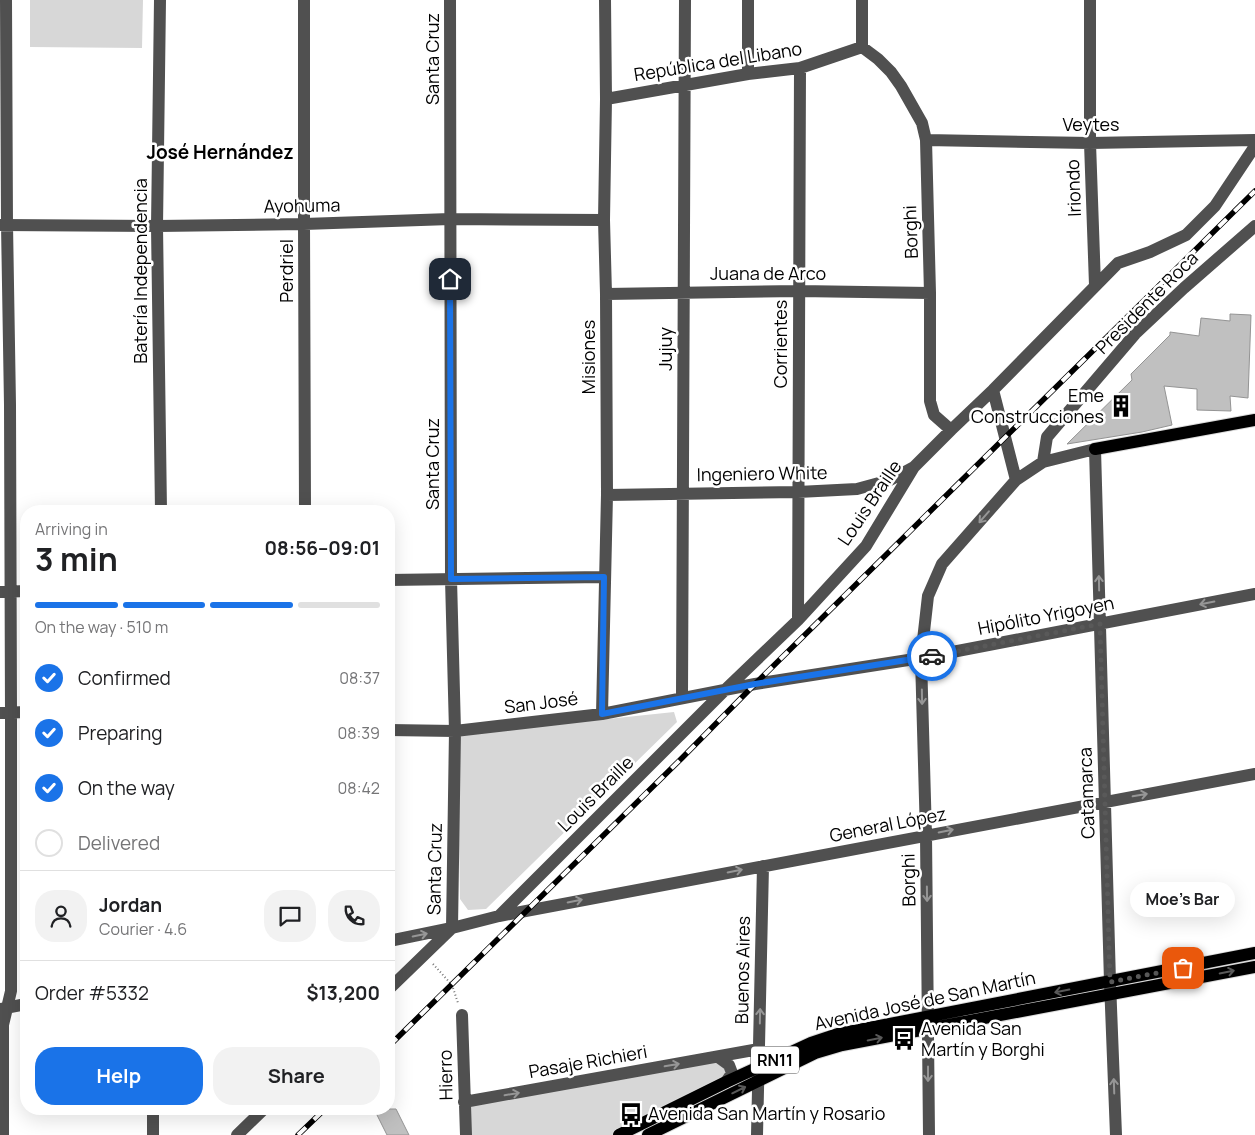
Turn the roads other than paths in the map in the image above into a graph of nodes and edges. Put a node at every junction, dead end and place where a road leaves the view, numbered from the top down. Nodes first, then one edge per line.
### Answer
1 (6, 0) edge
2 (160, 0) edge
3 (304, 0) edge
4 (450, 0) edge
5 (605, 0) edge
6 (685, 0) edge
7 (748, 0) edge
8 (862, 0) edge
9 (1090, 0) edge
10 (3, 43) edge
11 (862, 47) junction
12 (800, 68) junction
13 (748, 74) junction
14 (684, 84) junction
15 (606, 99) junction
16 (4, 131) edge
17 (926, 140) junction
18 (1255, 140) edge
19 (1090, 143) junction
20 (1255, 146) edge
21 (450, 219) junction
22 (604, 220) junction
23 (304, 224) junction
24 (4, 225) edge
25 (156, 226) junction
26 (1255, 226) edge
27 (1095, 285) junction
28 (799, 291) junction
29 (684, 292) junction
30 (930, 293) junction
31 (606, 294) junction
32 (993, 390) junction
33 (5, 405) edge
34 (1255, 420) edge
35 (951, 430) junction
36 (1095, 449) junction
37 (1043, 462) junction
38 (914, 467) junction
39 (1016, 480) junction
40 (798, 492) junction
41 (683, 493) junction
42 (606, 495) junction
43 (161, 505) edge
44 (305, 505) edge
45 (604, 577) junction
46 (451, 579) junction
47 (395, 580) edge
48 (20, 591) edge
49 (5, 592) edge
50 (1255, 594) edge
51 (798, 620) junction
52 (1100, 624) junction
53 (921, 658) junction
54 (755, 684) joint
55 (726, 689) junction
56 (682, 698) junction
57 (6, 712) edge
58 (20, 712) edge
59 (602, 714) junction
60 (395, 730) edge
61 (455, 731) junction
62 (1255, 774) edge
63 (1105, 801) junction
64 (926, 835) junction
65 (763, 866) junction
66 (499, 916) junction
67 (452, 928) junction
68 (395, 940) edge
69 (1255, 954) edge
70 (1255, 967) edge
71 (395, 983) edge
72 (1110, 988) junction
73 (20, 1005) edge
74 (4, 1008) edge
75 (462, 1015) road end
76 (928, 1023) junction
77 (759, 1049) junction
78 (718, 1057) junction
79 (758, 1074) junction
80 (726, 1082) junction
81 (464, 1102) junction
82 (154, 1115) edge
83 (258, 1115) edge
84 (3, 1135) edge
85 (153, 1135) edge
86 (237, 1135) edge
87 (466, 1135) edge
88 (619, 1135) edge
89 (648, 1135) edge
90 (757, 1135) edge
91 (929, 1135) edge
92 (1116, 1135) edge

1 - 10 street
2 - 25 street, Batería Independencia
3 - 23 street, Perdriel
4 - 21 street, Santa Cruz
5 - 15 street, Misiones
6 - 14 street, Jujuy
7 - 13 street
8 - 11 street
9 - 19 street, Iriondo
10 - 16 street
11 - 12 street, República del Libano
11 - 17 street, Borghi
12 - 13 street, República del Libano
12 - 28 street, Corrientes
13 - 14 street, República del Libano
14 - 15 street, República del Libano
14 - 29 street, Jujuy
15 - 22 street, Misiones
16 - 24 street
17 - 19 street, Veytes
17 - 30 street, Borghi
18 - 19 street, Veytes
19 - 27 street, Iriondo
20 - 27 street, Louis Braille
21 - 22 street, Ayohuma
21 - 23 street, Ayohuma
21 - 46 street, Santa Cruz
22 - 31 street, Misiones
23 - 25 street, Ayohuma
23 - 44 street, Perdriel
24 - 25 street, Ayohuma
24 - 33 street
25 - 43 street, Batería Independencia
26 - 37 street, Presidente Roca
27 - 32 street, Louis Braille
28 - 29 street, Juana de Arco
28 - 30 street, Juana de Arco
28 - 40 street, Corrientes
29 - 31 street, Juana de Arco
29 - 41 street, Jujuy
30 - 35 street, Borghi
31 - 42 street, Misiones
32 - 35 street, Louis Braille
32 - 39 street
33 - 49 street
34 - 36 main road
35 - 38 street, Louis Braille
36 - 37 street, Borghi
52 -> 36 street, Catamarca
37 - 39 street, Borghi
38 - 40 street, Ingeniero White
38 - 51 street, Louis Braille
39 -> 53 street, Borghi
40 - 41 street, Ingeniero White
40 - 51 street, Corrientes
41 - 42 street, Ingeniero White
41 - 56 street, Jujuy
42 - 45 street, Misiones
45 - 46 street
45 - 59 street, Misiones
46 - 47 street
46 - 61 street, Santa Cruz
48 - 49 street
49 - 57 street
50 -> 52 street, Hipólito Yrigoyen
51 - 55 street, Louis Braille
52 - 53 street, Hipólito Yrigoyen
52 - 63 street, Catamarca
53 - 54 street, Hipólito Yrigoyen
53 -> 64 street, Borghi
54 - 55 street, San José
55 - 56 street, San José
55 - 66 street, Louis Braille
56 - 59 street, San José
57 - 58 street
57 - 74 street
59 - 61 street, San José
60 - 61 street, San José
61 - 67 street, Santa Cruz
63 -> 62 street, General López
64 -> 63 street, General López
63 - 72 street, Catamarca
64 - 65 street, General López
64 -> 76 street, Borghi
66 -> 65 street, General López
77 -> 65 street, Buenos Aires
66 - 67 street, General López
68 -> 67 street, General López
67 - 71 street
69 - 72 main road, Avenida José de San Martín / RN11
72 -> 70 main road, Avenida José de San Martín / RN11
72 - 76 main road, Avenida José de San Martín / RN11
92 -> 72 street, Catamarca
73 - 74 street
74 - 84 street
75 - 81 street, Hierro
76 - 79 main road, Avenida José de San Martín / RN11
76 -> 91 street, Borghi
77 - 78 street, Pasaje Richieri
77 - 79 street, Buenos Aires
78 - 80 street
81 -> 78 street, Pasaje Richieri
79 - 80 main road, Avenida José de San Martín / RN11
89 -> 79 main road, Avenida José de San Martín / RN11
79 - 90 street, Buenos Aires
80 - 88 main road, Avenida José de San Martín / RN11
81 - 87 street, Hierro
82 - 85 street
83 - 86 street

